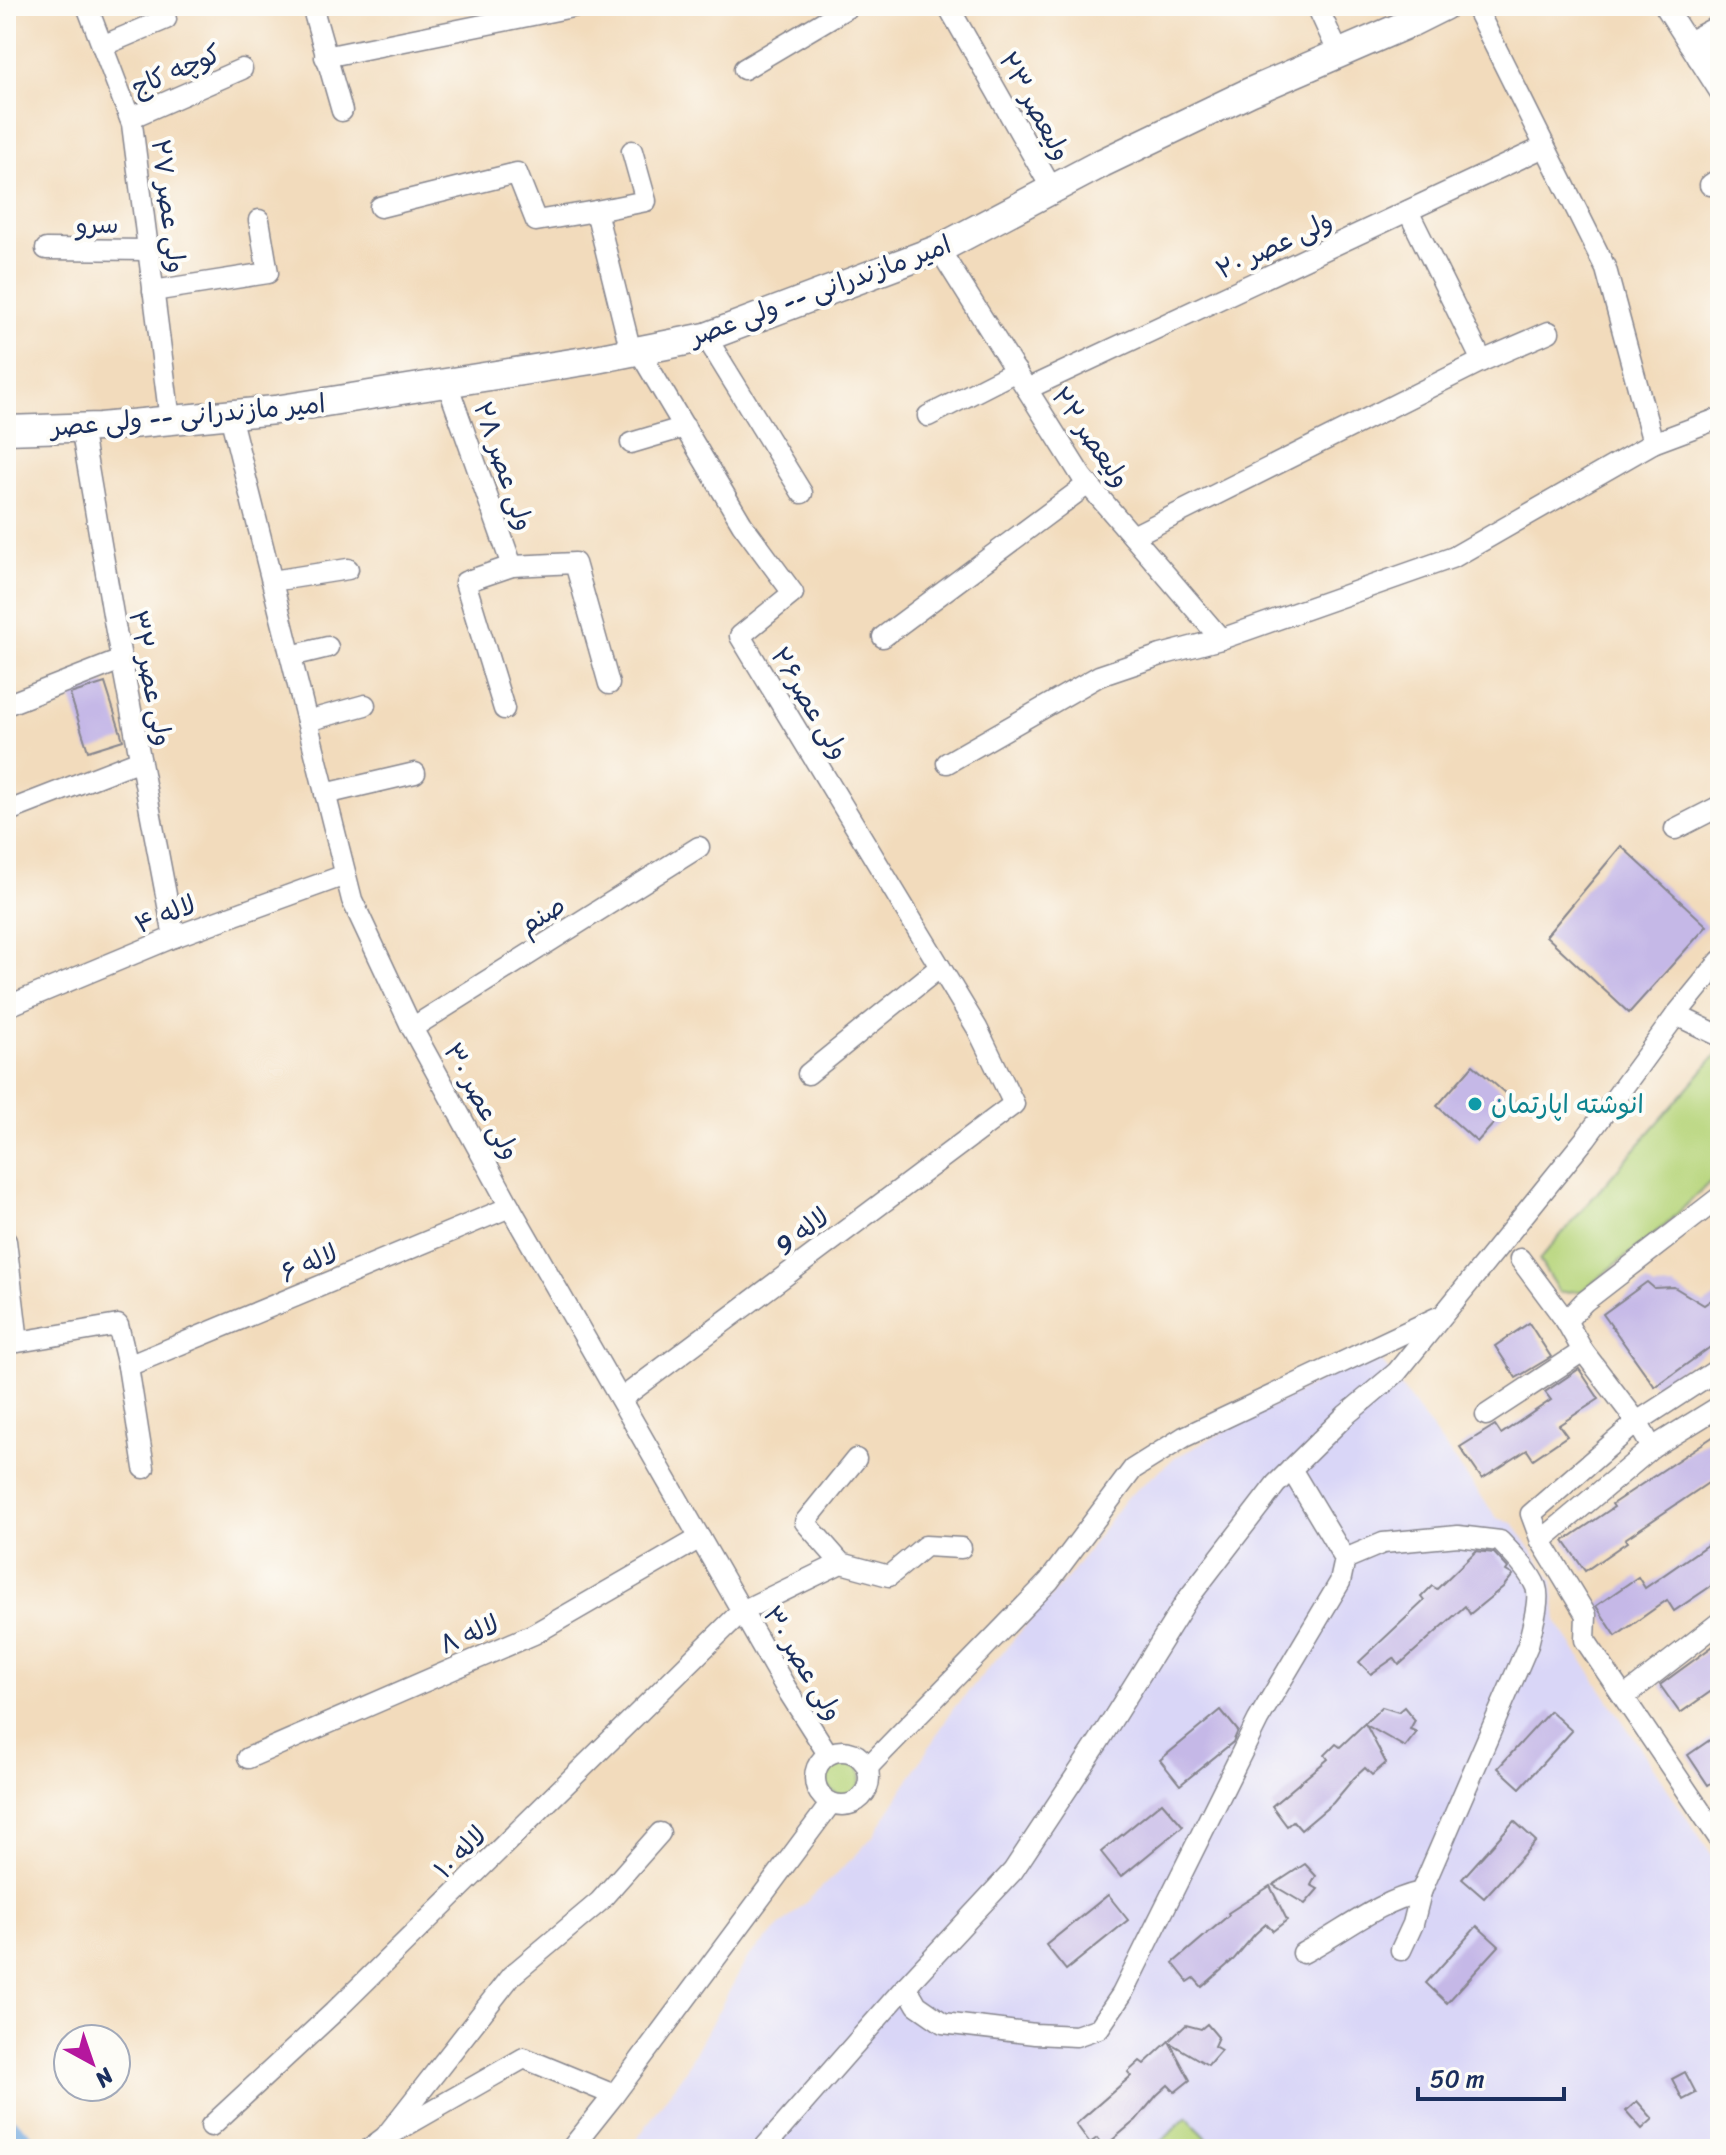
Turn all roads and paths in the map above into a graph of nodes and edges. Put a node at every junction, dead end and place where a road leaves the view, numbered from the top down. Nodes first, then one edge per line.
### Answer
1 (87, 6) edge
2 (312, 6) edge
3 (577, 6) edge
4 (850, 6) edge
5 (948, 6) edge
6 (1317, 6) edge
7 (1444, 6) edge
8 (1475, 6) edge
9 (1665, 6) edge
10 (166, 19) dead end
11 (1720, 25) edge
12 (102, 46) junction
13 (1720, 46) edge
14 (1693, 50) junction
15 (1339, 54) junction
16 (325, 57) junction
17 (242, 69) dead end
18 (744, 69) dead end
19 (1720, 92) edge
20 (342, 111) dead end
21 (130, 118) junction
22 (1544, 147) junction
23 (632, 151) dead end
24 (1052, 189) junction
25 (380, 207) dead end
26 (596, 211) junction
27 (1408, 211) junction
28 (259, 220) dead end
29 (46, 249) dead end
30 (939, 249) junction
31 (148, 250) junction
32 (153, 291) junction
33 (1549, 332) dead end
34 (706, 337) junction
35 (635, 351) junction
36 (1482, 361) junction
37 (1021, 380) junction
38 (447, 383) junction
39 (230, 415) junction
40 (928, 416) dead end
41 (1720, 418) edge
42 (170, 420) junction
43 (81, 427) junction
44 (685, 427) junction
45 (6, 430) edge
46 (631, 443) dead end
47 (1653, 443) junction
48 (1088, 484) junction
49 (802, 493) dead end
50 (1133, 536) junction
51 (512, 566) junction
52 (348, 569) dead end
53 (272, 581) junction
54 (883, 637) dead end
55 (1221, 639) junction
56 (328, 647) dead end
57 (291, 656) junction
58 (121, 660) junction
59 (609, 684) dead end
60 (6, 705) edge
61 (365, 705) dead end
62 (504, 709) dead end
63 (307, 721) junction
64 (140, 760) junction
65 (947, 763) dead end
66 (415, 773) dead end
67 (325, 794) junction
68 (1720, 806) edge
69 (6, 812) edge
70 (1675, 829) dead end
71 (699, 847) dead end
72 (345, 875) junction
73 (174, 937) junction
74 (1720, 961) edge
75 (940, 967) junction
76 (6, 1007) edge
77 (1676, 1015) junction
78 (412, 1028) junction
79 (1720, 1036) edge
80 (808, 1074) dead end
81 (1014, 1104) joint
82 (1720, 1197) edge
83 (510, 1207) junction
84 (6, 1241) edge
85 (1520, 1259) dead end
86 (1444, 1314) junction
87 (1566, 1321) junction
88 (1583, 1351) junction
89 (128, 1366) junction
90 (1720, 1368) edge
91 (621, 1399) junction
92 (1720, 1406) edge
93 (1486, 1415) dead end
94 (1637, 1422) junction
95 (1652, 1448) junction
96 (856, 1459) dead end
97 (144, 1468) dead end
98 (1291, 1469) junction
99 (700, 1538) junction
100 (1541, 1541) junction
101 (961, 1548) dead end
102 (1345, 1559) junction
103 (841, 1563) junction
104 (742, 1611) junction
105 (1720, 1622) edge
106 (1624, 1697) junction
107 (828, 1754) junction
108 (248, 1758) dead end
109 (868, 1767) junction
110 (831, 1803) junction
111 (660, 1833) dead end
112 (1720, 1840) edge
113 (1421, 1892) junction
114 (1401, 1950) dead end
115 (1303, 1953) dead end
116 (906, 1986) junction
117 (614, 2095) junction
118 (211, 2126) dead end
119 (377, 2143) edge
120 (571, 2149) edge
121 (763, 2149) edge

1 - 12 street, ولی عصر ۲۷
2 - 16 street
3 - 16 street
4 - 18 street
5 - 24 street, ولیعصر ۲۳
6 - 15 street
7 - 15 main road, امیر مازندرانی -- ولی عصر
8 - 22 street
9 - 14 street
10 - 12 street
11 - 14 street
12 - 21 street, ولی عصر ۲۷
13 - 14 street
14 - 19 street
15 - 24 main road, امیر مازندرانی -- ولی عصر
16 - 20 street
17 - 21 street, کوچه کاج
21 - 31 street, ولی عصر ۲۷
22 - 27 street, ولی عصر ۲۰
22 - 47 street
23 - 26 street
24 - 30 main road, امیر مازندرانی -- ولی عصر
25 - 26 street
26 - 35 street, ولی عصر۲۶
27 - 36 street
27 - 37 street, ولی عصر ۲۰
28 - 32 street
29 - 31 street, سرو
30 - 34 main road, امیر مازندرانی -- ولی عصر
30 - 37 street, ولیعصر ۲۲
31 - 32 street, ولی عصر ۲۷
32 - 42 street, ولی عصر ۲۷
33 - 36 street
34 - 35 main road, امیر مازندرانی -- ولی عصر
34 - 49 street
35 - 38 main road, امیر مازندرانی -- ولی عصر
35 - 44 street, ولی عصر۲۶
36 - 50 street
37 - 40 street, ولی عصر ۲۰
37 - 48 street, ولیعصر ۲۲
38 - 39 main road, امیر مازندرانی -- ولی عصر
38 - 51 street, ولی عصر ۲۸
39 - 42 main road, امیر مازندرانی -- ولی عصر
39 - 53 street, ولی عصر ۳۰
41 - 47 street
42 - 43 main road, امیر مازندرانی -- ولی عصر
43 - 45 main road, امیر مازندرانی -- ولی عصر
43 - 58 street, ولی عصر ۳۲
44 - 46 street
44 - 75 street, ولی عصر۲۶
47 - 55 street
48 - 50 street, ولیعصر ۲۲
48 - 54 street
50 - 55 street, ولیعصر ۲۲
51 - 59 street, ولی عصر ۲۸
51 - 62 street, ولی عصر ۲۸
52 - 53 street
53 - 57 street, ولی عصر ۳۰
55 - 65 street
56 - 57 street
57 - 63 street, ولی عصر ۳۰
58 - 60 street
58 - 64 street, ولی عصر ۳۲
61 - 63 street
63 - 67 street, ولی عصر ۳۰
64 - 69 street
64 - 73 street, ولی عصر ۳۲
66 - 67 street
67 - 72 street, ولی عصر ۳۰
68 - 70 street
71 - 78 street, صنم
72 - 73 street, لاله ۴
72 - 78 street, ولی عصر ۳۰
73 - 76 street, لاله ۴
74 - 77 street
75 - 80 street
75 - 81 street, ولی عصر۲۶
77 - 79 street
77 - 86 street
78 - 83 street, ولی عصر ۳۰
81 - 91 street, لاله 9
82 - 87 street
83 - 89 street, لاله ۶
83 - 91 street, ولی عصر ۳۰
84 - 89 street
85 - 87 street
86 - 98 street
86 - 109 street
87 - 88 street
88 - 93 street
88 - 94 street
89 - 97 street
90 - 94 street
91 - 99 street, ولی عصر ۳۰
92 - 95 street
94 - 95 street
94 - 100 street
95 - 100 street
96 - 103 street
98 - 102 street
98 - 116 street
99 - 104 street, ولی عصر ۳۰
99 - 108 street, لاله ۸
100 - 106 street
101 - 103 street
102 - 113 street
102 - 116 street
103 - 104 street, لاله ۱۰
104 - 107 street, ولی عصر ۳۰
104 - 118 street, لاله ۱۰
105 - 106 street
106 - 112 street
107 - 109 street
107 - 110 street
109 - 110 street
110 - 117 street
111 - 119 street
113 - 114 street
113 - 115 street
116 - 121 street
117 - 119 street
117 - 120 street

